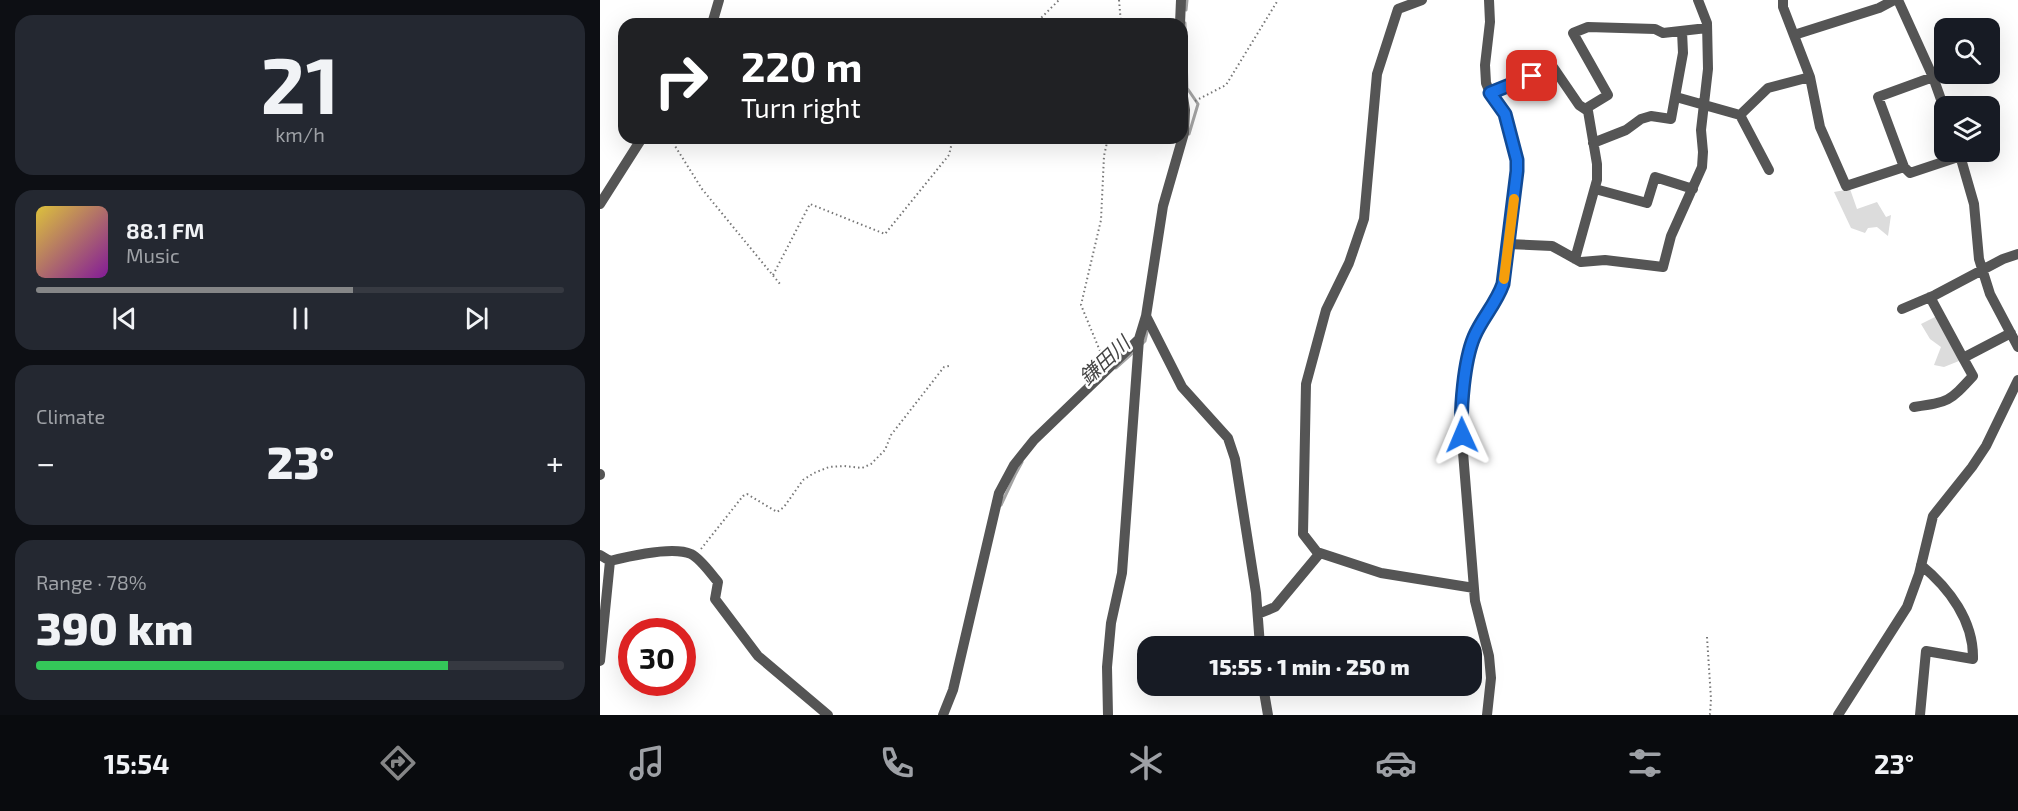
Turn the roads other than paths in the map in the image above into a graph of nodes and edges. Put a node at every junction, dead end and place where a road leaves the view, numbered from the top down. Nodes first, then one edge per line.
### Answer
1 (719, 0) edge
2 (1182, 0) edge
3 (1422, 0) edge
4 (1489, 0) edge
5 (1698, 0) edge
6 (1783, 0) edge
7 (1896, 0) edge
8 (714, 18) edge
9 (1180, 18) edge
10 (1707, 28) junction
11 (1682, 31) junction
12 (1794, 35) junction
13 (1810, 77) junction
14 (1933, 77) junction
15 (1490, 93) junction
16 (1940, 96) edge
17 (1676, 97) junction
18 (1705, 106) junction
19 (1585, 109) junction
20 (1740, 115) junction
21 (1593, 143) junction
22 (638, 144) edge
23 (1181, 144) edge
24 (1939, 162) edge
25 (1962, 162) edge
26 (1904, 167) junction
27 (1769, 170) dead end
28 (1594, 189) junction
29 (1693, 189) junction
30 (600, 204) edge
31 (1508, 244) junction
32 (2018, 254) edge
33 (1575, 259) junction
34 (1982, 268) junction
35 (1930, 297) junction
36 (1902, 309) dead end
37 (1146, 316) junction
38 (2010, 333) junction
39 (1139, 339) junction
40 (2018, 347) edge
41 (1964, 358) junction
42 (2018, 380) edge
43 (1914, 408) dead end
44 (1320, 553) junction
45 (605, 558) edge
46 (1921, 565) junction
47 (1474, 588) junction
48 (1258, 614) junction
49 (1259, 636) edge
50 (600, 661) edge
51 (1264, 696) edge
52 (828, 715) edge
53 (943, 715) edge
54 (1108, 715) edge
55 (1268, 715) edge
56 (1487, 715) edge
57 (1838, 715) edge
58 (1920, 715) edge

1 - 8 street
2 - 9 street
3 - 44 street
4 - 15 street
5 - 10 street
6 - 12 street
7 - 12 street
7 - 14 street
10 - 11 street
10 - 18 street
11 - 17 street
11 - 19 street
12 - 13 street
13 - 20 street
13 - 26 street
14 - 16 street
14 - 26 street
15 - 19 street
15 - 31 street
17 - 18 street
17 - 21 street
18 - 20 street
18 - 29 street
19 - 21 street
20 - 27 street
21 - 28 street
22 - 30 street
23 - 37 street
24 - 26 street
25 - 34 street
28 - 29 street
28 - 33 street
29 - 33 street
31 - 33 street
31 - 47 street
32 - 34 street
34 - 35 street
34 - 38 street
35 - 36 street
35 - 41 street
37 - 39 street
37 - 48 street
38 - 40 street
38 - 41 street
39 - 53 street
39 - 54 street
41 - 43 street
42 - 46 street
44 - 47 street
44 - 48 street
45 - 50 street
45 - 52 street
46 - 57 street
46 - 58 street
47 - 56 street
48 - 49 street
51 - 55 street

